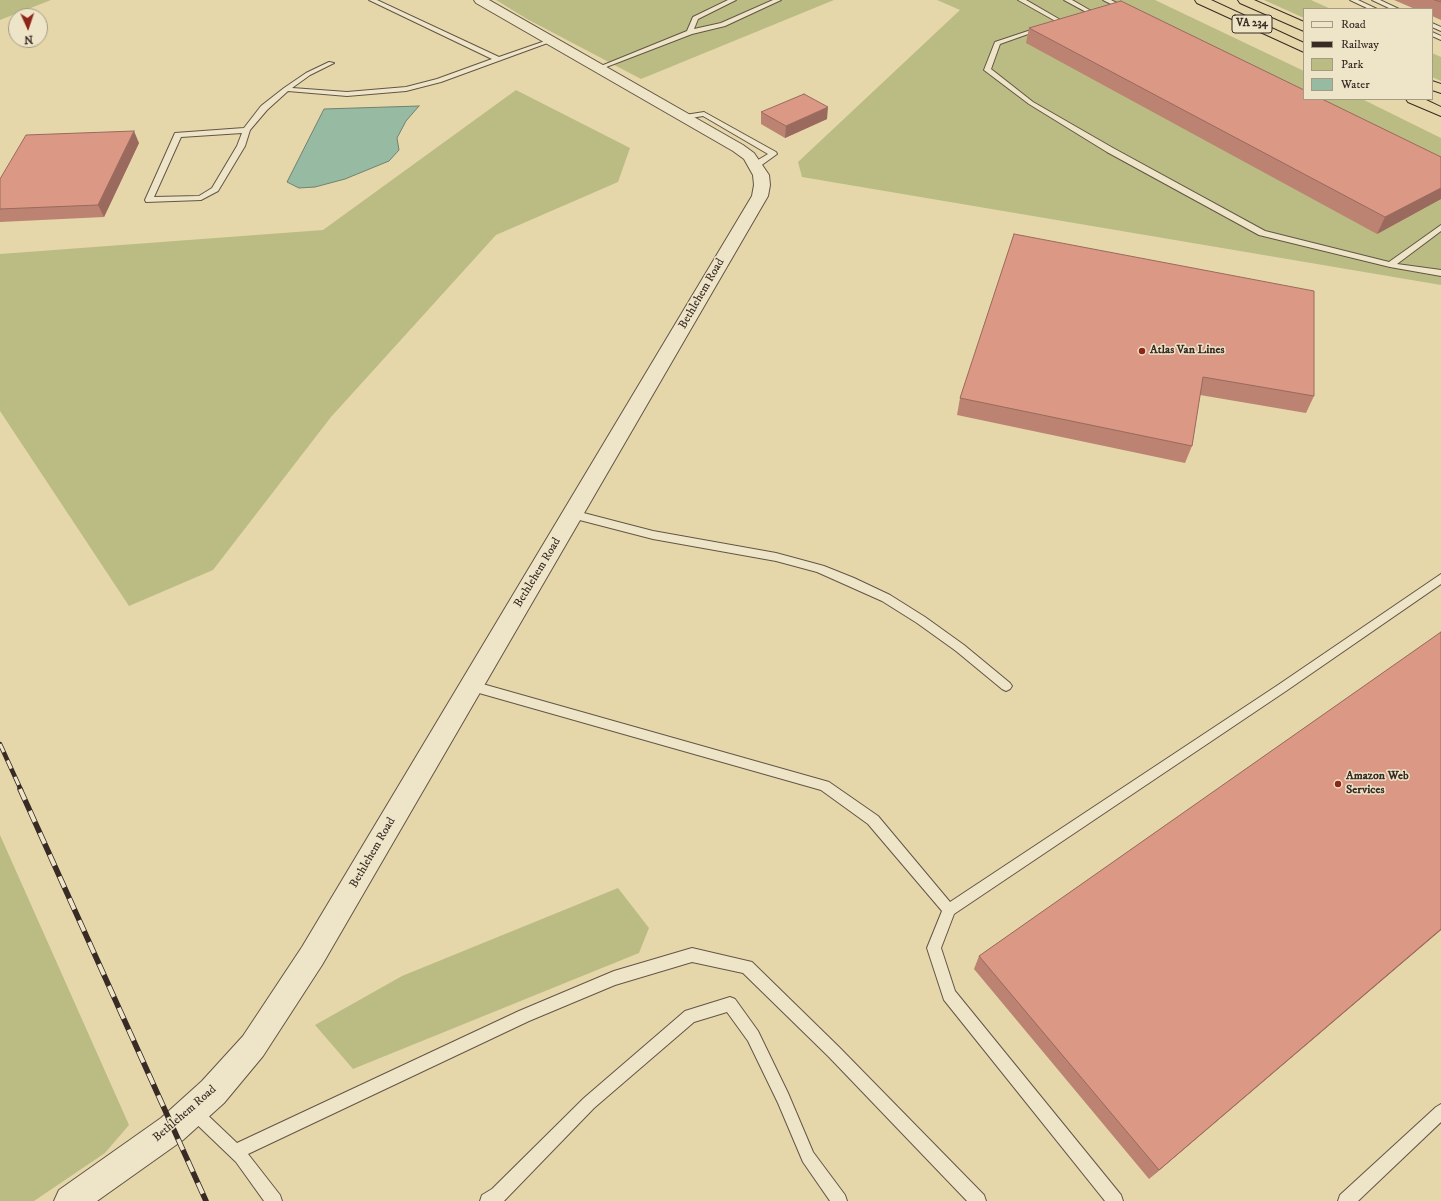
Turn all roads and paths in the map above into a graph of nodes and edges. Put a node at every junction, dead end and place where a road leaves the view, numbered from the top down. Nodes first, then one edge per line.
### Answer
1 (372, 0) edge
2 (480, 0) edge
3 (733, 0) edge
4 (778, 0) edge
5 (1021, 0) edge
6 (1067, 0) edge
7 (1106, 0) edge
8 (1201, 0) edge
9 (1244, 0) edge
10 (1353, 0) edge
11 (1375, 0) edge
12 (1114, 4) junction
13 (1372, 8) edge
14 (1394, 8) edge
15 (1128, 11) edge
16 (1303, 27) edge
17 (690, 32) junction
18 (550, 41) junction
19 (1303, 48) edge
20 (498, 60) junction
21 (331, 62) dead end
22 (599, 68) junction
23 (286, 89) junction
24 (1415, 100) edge
25 (1441, 112) edge
26 (246, 130) junction
27 (1441, 226) edge
28 (1390, 265) junction
29 (1441, 273) edge
30 (572, 514) junction
31 (1441, 578) edge
32 (472, 686) junction
33 (1006, 686) dead end
34 (949, 910) junction
35 (192, 1111) junction
36 (1441, 1112) edge
37 (235, 1152) junction
38 (70, 1201) edge
39 (274, 1201) edge
40 (488, 1201) edge
41 (839, 1201) edge
42 (978, 1201) edge
43 (1114, 1201) edge
44 (1346, 1201) edge

1 - 20 lane
2 - 18 street, Bethlehem Road
3 - 17 lane
4 - 17 lane
5 - 28 lane
6 - 12 lane
7 - 12 lane
8 - 19 highway, VA 234
9 - 16 highway, VA 234
10 - 13 lane
11 - 14 lane
12 - 15 lane
17 - 22 lane
18 - 20 lane
18 - 22 street, Bethlehem Road
20 - 23 lane
21 - 23 lane
22 - 30 street, Bethlehem Road
23 - 26 lane
24 - 25 highway
26 - 26 lane
27 - 28 lane
28 - 29 lane
30 - 32 street, Bethlehem Road
30 - 33 lane
31 - 34 lane
32 - 34 lane
32 - 35 street, Bethlehem Road
34 - 43 lane
35 - 37 lane
35 - 38 street, Bethlehem Road
36 - 44 lane
37 - 39 lane
37 - 42 lane
40 - 41 lane

